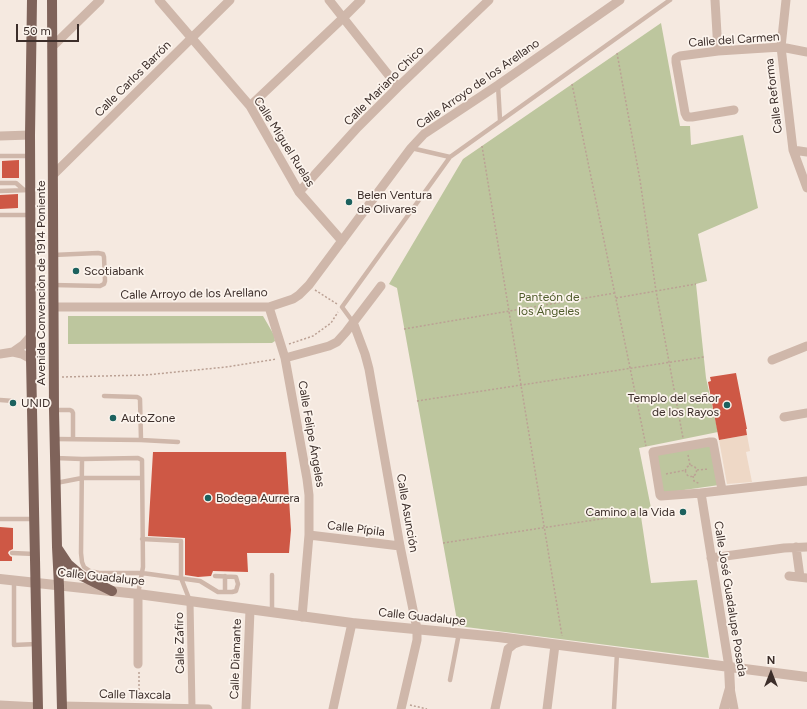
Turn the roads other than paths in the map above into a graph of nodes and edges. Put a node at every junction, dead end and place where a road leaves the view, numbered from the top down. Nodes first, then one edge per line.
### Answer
1 (32, 0) edge
2 (52, 0) edge
3 (100, 0) edge
4 (159, 0) edge
5 (230, 0) edge
6 (329, 0) edge
7 (361, 0) edge
8 (489, 0) edge
9 (620, 0) edge
10 (670, 0) edge
11 (715, 0) edge
12 (786, 0) edge
13 (343, 18) junction
14 (191, 38) junction
15 (52, 47) junction
16 (781, 47) junction
17 (718, 51) junction
18 (807, 52) edge
19 (498, 85) junction
20 (398, 87) junction
21 (250, 106) junction
22 (734, 110) dead end
23 (500, 120) junction
24 (30, 135) junction
25 (0, 136) edge
26 (411, 148) junction
27 (793, 150) junction
28 (807, 152) edge
29 (0, 156) edge
30 (30, 156) junction
31 (450, 157) junction
32 (53, 175) junction
33 (0, 183) edge
34 (807, 188) edge
35 (27, 190) junction
36 (0, 191) edge
37 (299, 192) junction
38 (0, 215) edge
39 (30, 215) junction
40 (342, 241) junction
41 (54, 254) junction
42 (54, 285) junction
43 (381, 286) dead end
44 (54, 307) junction
45 (269, 307) junction
46 (353, 322) junction
47 (31, 336) junction
48 (807, 346) edge
49 (13, 352) junction
50 (0, 354) edge
51 (285, 358) junction
52 (31, 359) junction
53 (772, 360) dead end
54 (104, 396) dead end
55 (0, 400) edge
56 (14, 401) dead end
57 (54, 410) junction
58 (807, 413) edge
59 (784, 417) dead end
60 (55, 440) junction
61 (74, 440) junction
62 (141, 440) junction
63 (178, 442) dead end
64 (55, 458) junction
65 (82, 459) junction
66 (82, 478) junction
67 (142, 478) junction
68 (807, 481) edge
69 (56, 483) junction
70 (722, 490) junction
71 (701, 493) junction
72 (0, 519) edge
73 (34, 519) junction
74 (309, 535) junction
75 (142, 539) junction
76 (400, 546) junction
77 (57, 547) junction
78 (796, 547) junction
79 (807, 547) edge
80 (12, 554) dead end
81 (35, 554) junction
82 (711, 558) junction
83 (142, 573) junction
84 (272, 575) dead end
85 (215, 576) dead end
86 (225, 576) junction
87 (789, 576) dead end
88 (803, 577) edge
89 (181, 578) junction
90 (0, 579) edge
91 (14, 581) junction
92 (35, 583) junction
93 (60, 586) junction
94 (112, 591) junction
95 (225, 592) junction
96 (138, 594) junction
97 (190, 601) junction
98 (250, 610) junction
99 (272, 613) junction
100 (302, 617) junction
101 (352, 623) junction
102 (417, 630) junction
103 (458, 633) junction
104 (498, 637) junction
105 (522, 641) junction
106 (559, 642) junction
107 (37, 644) junction
108 (508, 649) junction
109 (617, 653) junction
110 (138, 664) road end
111 (728, 667) junction
112 (807, 677) edge
113 (450, 680) dead end
114 (730, 688) junction
115 (0, 706) edge
116 (402, 706) edge
117 (62, 707) edge
118 (38, 708) edge
119 (115, 708) edge
120 (153, 708) edge
121 (187, 709) edge
122 (208, 709) edge
123 (246, 709) edge
124 (333, 709) edge
125 (495, 709) edge
126 (547, 709) edge
127 (614, 709) edge
128 (724, 709) edge
129 (734, 709) edge

1 - 24 main road, Avenida Convención de 1914 Poniente
2 - 15 main road, Avenida Convención de 1914 Poniente
3 - 15 street
4 - 14 street, Calle Miguel Ruelas
5 - 14 street, Calle Carlos Barrón
6 - 13 street
7 - 13 street
8 - 20 street, Calle Mariano Chico
9 - 19 street, Calle Arroyo de los Arellano
10 - 23 lane
11 - 17 street
12 - 16 street, Calle Reforma
13 - 20 street
13 - 21 street
14 - 21 street, Calle Miguel Ruelas
14 - 32 street, Calle Carlos Barrón
15 - 32 main road, Avenida Convención de 1914 Poniente
16 - 17 street, Calle del Carmen
16 - 18 street, Calle del Carmen
16 - 27 street, Calle Reforma
17 - 22 street, Calle del Carmen
19 - 23 lane
19 - 26 street, Calle Arroyo de los Arellano
20 - 37 street, Calle Mariano Chico
21 - 37 street, Calle Miguel Ruelas
23 - 31 lane
24 - 25 street
24 - 30 main road, Avenida Convención de 1914 Poniente
26 - 31 lane
26 - 40 street, Calle Arroyo de los Arellano
27 - 28 street
27 - 34 street, Calle Reforma
29 - 30 lane
30 - 35 main road, Avenida Convención de 1914 Poniente
31 - 46 lane
32 - 41 main road, Avenida Convención de 1914 Poniente
33 - 35 lane
35 - 36 lane
35 - 39 main road, Avenida Convención de 1914 Poniente
37 - 40 street, Calle Miguel Ruelas
38 - 39 lane
39 - 47 main road, Avenida Convención de 1914 Poniente
40 - 45 street, Calle Arroyo de los Arellano
41 - 42 main road, Avenida Convención de 1914 Poniente
41 - 42 lane
42 - 44 main road, Avenida Convención de 1914 Poniente
43 - 46 street
44 - 45 street, Calle Arroyo de los Arellano
44 - 57 main road, Avenida Convención de 1914 Poniente
45 - 51 street, Calle Felipe Ángeles
46 - 51 street
46 - 76 street, Calle Asunción
47 - 49 street
47 - 52 main road, Avenida Convención de 1914 Poniente
48 - 53 street
49 - 50 street
49 - 52 street
51 - 74 street, Calle Felipe Ángeles
52 - 73 main road, Avenida Convención de 1914 Poniente
54 - 62 lane
55 - 56 lane
57 - 60 main road, Avenida Convención de 1914 Poniente
57 - 61 lane
58 - 59 street
60 - 61 lane
60 - 64 main road, Avenida Convención de 1914 Poniente
61 - 62 lane
62 - 63 lane
64 - 65 lane
64 - 69 main road, Avenida Convención de 1914 Poniente
65 - 66 lane
65 - 67 lane
66 - 67 lane
66 - 69 lane
66 - 83 lane
67 - 75 lane
68 - 70 street
69 - 77 main road, Avenida Convención de 1914 Poniente
70 - 71 street
70 - 71 street
71 - 82 street, Calle José Guadalupe Posada
72 - 73 lane
73 - 81 main road, Avenida Convención de 1914 Poniente
74 - 76 street, Calle Pípila
74 - 100 street, Calle Felipe Ángeles
75 - 83 lane
75 - 89 lane
76 - 102 street, Calle Asunción
77 - 93 main road, Avenida Convención de 1914 Poniente
77 - 94 main road
78 - 79 street
78 - 82 street
78 - 88 street
80 - 81 lane
81 - 92 main road, Avenida Convención de 1914 Poniente
82 - 111 street, Calle José Guadalupe Posada
83 - 89 lane
83 - 96 lane
84 - 99 lane
85 - 86 lane
86 - 95 lane
86 - 95 lane
87 - 88 street
89 - 95 lane
89 - 97 lane
90 - 91 street, Calle Guadalupe
91 - 92 street, Calle Guadalupe
91 - 107 lane
92 - 93 street, Calle Guadalupe
92 - 107 main road, Avenida Convención de 1914 Poniente
93 - 94 street, Calle Guadalupe
93 - 117 main road, Avenida Convención de 1914 Poniente
94 - 96 street, Calle Guadalupe
96 - 97 street, Calle Guadalupe
96 - 110 street
97 - 98 street, Calle Guadalupe
97 - 121 street, Calle Zafiro
98 - 99 street, Calle Guadalupe
98 - 123 street, Calle Diamante
99 - 100 street, Calle Guadalupe
100 - 101 street, Calle Guadalupe
101 - 102 street, Calle Guadalupe
101 - 124 street
102 - 103 street, Calle Guadalupe
102 - 116 street, Calle Asunción
103 - 104 street, Calle Guadalupe
103 - 113 lane
104 - 105 street, Calle Guadalupe
104 - 108 street
105 - 106 street, Calle Guadalupe
105 - 108 street
106 - 109 street, Calle Guadalupe
106 - 126 street
107 - 118 main road, Avenida Convención de 1914 Poniente
108 - 125 street
109 - 111 street, Calle Guadalupe
109 - 127 lane
111 - 112 street, Calle Guadalupe
111 - 114 street, Calle José Guadalupe Posada
114 - 128 street
114 - 129 street, Calle José Guadalupe Posada
115 - 118 street
117 - 119 street, Calle Tlaxcala
119 - 120 street, Calle Tlaxcala
120 - 121 street, Calle Tlaxcala
121 - 122 street, Calle Tlaxcala

